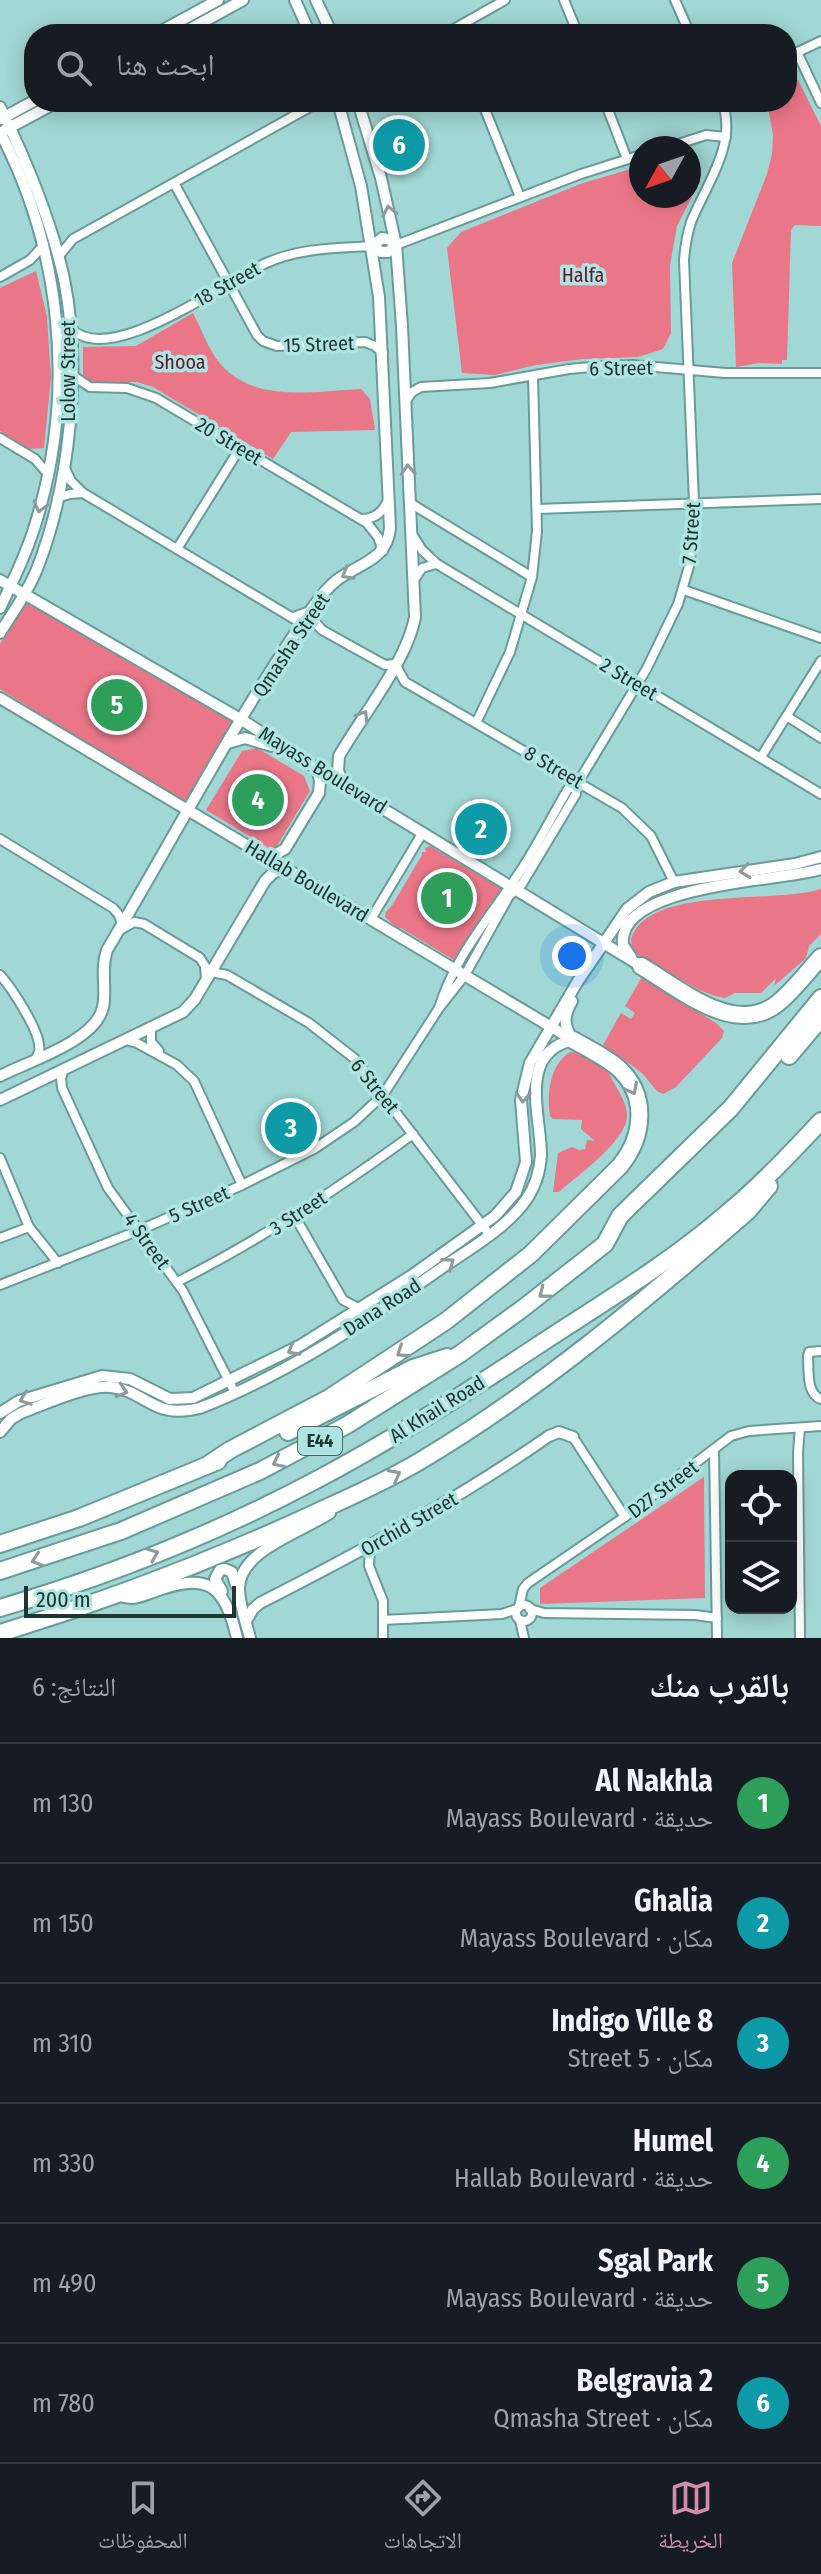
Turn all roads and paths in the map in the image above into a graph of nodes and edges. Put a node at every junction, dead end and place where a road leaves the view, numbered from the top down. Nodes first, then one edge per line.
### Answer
1 (218, 0) edge
2 (244, 0) edge
3 (285, 0) edge
4 (295, 0) edge
5 (505, 0) edge
6 (564, 0) edge
7 (675, 0) edge
8 (319, 3) edge
9 (301, 12) junction
10 (174, 24) edge
11 (200, 24) edge
12 (306, 24) edge
13 (328, 24) edge
14 (466, 24) edge
15 (574, 24) edge
16 (686, 24) edge
17 (821, 41) edge
18 (797, 52) joint
19 (821, 103) edge
20 (24, 105) edge
21 (38, 112) edge
22 (302, 112) edge
23 (341, 112) edge
24 (361, 112) edge
25 (486, 112) edge
26 (609, 112) edge
27 (725, 112) edge
28 (1, 114) edge
29 (2, 131) edge
30 (701, 137) edge
31 (726, 137) junction
32 (627, 159) joint
33 (174, 183) junction
34 (520, 197) junction
35 (52, 234) junction
36 (73, 239) junction
37 (44, 244) junction
38 (396, 245) junction
39 (373, 246) junction
40 (58, 257) junction
41 (24, 264) junction
42 (48, 269) junction
43 (0, 277) edge
44 (229, 283) junction
45 (412, 288) dead end
46 (400, 290) junction
47 (70, 327) junction
48 (381, 329) junction
49 (87, 337) junction
50 (365, 342) junction
51 (71, 348) junction
52 (383, 353) junction
53 (58, 363) junction
54 (72, 363) junction
55 (689, 370) junction
56 (821, 373) edge
57 (72, 375) junction
58 (404, 375) junction
59 (533, 376) junction
60 (90, 387) junction
61 (421, 387) junction
62 (71, 398) junction
63 (405, 401) junction
64 (0, 438) edge
65 (240, 448) junction
66 (53, 449) junction
67 (29, 455) junction
68 (63, 466) junction
69 (48, 474) junction
70 (83, 493) junction
71 (57, 498) junction
72 (821, 499) edge
73 (388, 500) junction
74 (410, 503) junction
75 (694, 503) junction
76 (537, 509) junction
77 (359, 519) junction
78 (411, 533) junction
79 (177, 549) junction
80 (383, 551) junction
81 (437, 564) junction
82 (532, 577) junction
83 (0, 580) edge
84 (414, 580) junction
85 (10, 587) junction
86 (684, 590) junction
87 (24, 595) junction
88 (0, 608) edge
89 (310, 611) junction
90 (522, 614) junction
91 (296, 622) junction
92 (0, 633) edge
93 (821, 638) edge
94 (821, 661) edge
95 (395, 664) junction
96 (818, 673) edge
97 (405, 682) junction
98 (637, 685) junction
99 (381, 687) junction
100 (0, 698) edge
101 (788, 717) junction
102 (242, 720) junction
103 (476, 723) junction
104 (821, 738) edge
105 (228, 743) junction
106 (289, 751) junction
107 (761, 757) junction
108 (316, 768) junction
109 (577, 783) junction
110 (346, 785) junction
111 (821, 794) edge
112 (189, 810) junction
113 (423, 832) junction
114 (1, 843) edge
115 (821, 857) edge
116 (269, 858) junction
117 (285, 868) junction
118 (821, 869) edge
119 (674, 882) junction
120 (513, 887) junction
121 (132, 907) junction
122 (113, 908) junction
123 (371, 919) junction
124 (120, 928) junction
125 (603, 943) junction
126 (220, 957) junction
127 (821, 957) edge
128 (641, 966) junction
129 (454, 968) junction
130 (0, 975) edge
131 (227, 975) junction
132 (465, 975) junction
133 (209, 976) junction
134 (578, 981) junction
135 (821, 998) edge
136 (439, 1008) junction
137 (821, 1018) edge
138 (550, 1026) junction
139 (151, 1028) junction
140 (37, 1038) junction
141 (122, 1040) junction
142 (573, 1040) junction
143 (58, 1048) junction
144 (36, 1058) junction
145 (164, 1058) junction
146 (65, 1068) junction
147 (4, 1074) edge
148 (42, 1079) junction
149 (62, 1088) junction
150 (17, 1091) junction
151 (383, 1095) junction
152 (0, 1100) edge
153 (821, 1121) edge
154 (413, 1134) junction
155 (0, 1158) edge
156 (780, 1164) junction
157 (242, 1185) junction
158 (640, 1197) junction
159 (294, 1215) junction
160 (29, 1227) junction
161 (140, 1230) junction
162 (485, 1230) junction
163 (0, 1238) edge
164 (58, 1263) junction
165 (177, 1282) junction
166 (0, 1285) edge
167 (343, 1300) junction
168 (360, 1309) junction
169 (340, 1322) junction
170 (821, 1351) edge
171 (460, 1354) junction
172 (232, 1387) junction
173 (821, 1399) edge
174 (0, 1413) edge
175 (821, 1426) edge
176 (796, 1428) junction
177 (0, 1432) edge
178 (573, 1437) joint
179 (714, 1449) junction
180 (209, 1464) junction
181 (690, 1468) junction
182 (714, 1479) junction
183 (351, 1497) junction
184 (625, 1517) junction
185 (0, 1544) edge
186 (370, 1547) junction
187 (353, 1556) junction
188 (369, 1566) junction
189 (0, 1571) edge
190 (118, 1595) junction
191 (241, 1599) junction
192 (0, 1608) edge
193 (524, 1613) junction
194 (717, 1614) junction
195 (232, 1617) junction
196 (383, 1617) junction
197 (246, 1621) junction
198 (0, 1633) edge
199 (524, 1636) edge
200 (237, 1638) edge
201 (250, 1638) edge
202 (383, 1638) edge
203 (717, 1638) edge
204 (800, 1638) edge

1 - 10 street
2 - 11 street
3 - 9 street
4 - 9 street
5 - 14 street
6 - 15 street
7 - 16 street
8 - 13 street
9 - 12 street
17 - 18 street
18 - 19 street
20 - 28 street
21 - 29 street
22 - 33 street
23 - 39 street
38 -> 24 street
25 - 34 street
26 - 32 street
27 - 31 street
28 - 29 street, Lolow Street
29 - 35 street, Lolow Street
29 - 37 street, Lolow Street
30 - 31 street
31 - 55 street
32 - 34 street
33 - 36 street
33 - 44 street, 15 Street
34 - 38 street
35 - 36 street
35 - 40 street, Lolow Street
36 - 40 street
37 - 41 street
37 - 42 street, Lolow Street
38 - 39 street
38 - 46 street
39 - 44 street, 18 Street
39 - 48 street
40 - 47 street, Lolow Street
41 - 42 street
41 - 43 street
42 - 53 street, Lolow Street
44 - 49 street, 18 Street
44 - 50 street, 15 Street
45 - 46 street
46 - 58 street
47 - 49 street
47 - 51 street, Lolow Street
48 - 50 street, 15 Street
48 - 52 street
49 - 51 street, 18 Street
50 - 52 street, 15 Street
51 - 54 street, Lolow Street
52 - 73 street
53 - 54 street
53 - 66 street, Lolow Street
54 - 57 street, Lolow Street
55 - 56 street, 6 Street
55 - 59 street, 6 Street
55 - 75 street, 7 Street
57 - 60 street
57 - 62 street, Lolow Street
58 - 61 street
58 - 63 street
59 - 61 street, 6 Street
59 - 76 street
60 - 62 street
60 - 65 street, 20 Street
61 - 63 street
62 - 68 street, Lolow Street
74 -> 63 street
64 - 67 street
65 - 77 street, 20 Street
65 - 79 street
66 - 67 street
66 - 69 street, Lolow Street
67 - 69 street
68 - 70 street
68 - 71 street, Lolow Street
69 -> 85 street, Lolow Street
70 - 71 street
70 - 79 street
71 - 87 street, Lolow Street
72 - 75 street
73 - 77 street
73 - 80 street
74 - 78 street
74 - 82 street
75 - 76 street
75 - 86 street, 7 Street
76 - 82 street
77 - 80 street, 20 Street
78 - 81 street, 2 Street
78 - 84 street
79 - 91 street
80 -> 89 street, Qmasha Street
81 - 84 street
81 - 90 street, 2 Street
82 - 90 street
83 - 85 street, Mayass Boulevard
84 - 95 street
85 - 87 street, Mayass Boulevard
85 - 88 street, Lolow Street
86 - 93 street
86 - 98 street, 7 Street
87 - 92 street, Lolow Street
87 - 102 street, Mayass Boulevard
89 - 91 street, Qmasha Street
89 - 95 street
90 - 98 street, 2 Street
90 - 103 street
91 - 102 street, Qmasha Street
94 - 96 street
95 - 97 street
95 - 99 street
96 - 101 street
97 - 99 street
97 - 103 street, 8 Street
98 - 107 street, 2 Street
98 - 109 street
110 -> 99 street
100 - 112 street, Hallab Boulevard
101 - 104 street
101 - 107 street
102 - 105 street, Qmasha Street
102 - 106 street, Mayass Boulevard
103 - 109 street, 8 Street
105 - 106 street
105 - 112 street, Qmasha Street
106 - 108 street, Mayass Boulevard
107 - 111 street, 2 Street
108 - 110 street, Mayass Boulevard
108 - 116 street
109 - 119 street, 8 Street
109 - 120 street
110 - 113 street, Mayass Boulevard
112 - 116 street, Hallab Boulevard
112 - 121 street, Qmasha Street
113 - 120 street, Mayass Boulevard
113 - 123 street
114 - 122 street
115 -> 119 street, Dana Road
116 - 117 street, Hallab Boulevard
117 - 123 street, Hallab Boulevard
117 - 126 street
118 - 128 street
119 - 125 street, Dana Road
120 - 125 street, Mayass Boulevard
120 - 129 street
120 - 132 street
121 - 122 street
121 - 124 street, Qmasha Street
122 - 124 street
123 - 129 street, Hallab Boulevard
124 - 133 street
124 - 143 street, Qmasha Street
125 - 128 street, Mayass Boulevard
125 - 134 street, Dana Road
126 - 131 street
126 - 133 street
127 - 128 highway
129 - 132 street, Hallab Boulevard
129 - 136 street
130 - 140 street
131 - 133 street, 6 Street
131 - 151 street, 6 Street
132 - 136 street
132 - 138 street, Hallab Boulevard
133 - 139 street
134 - 138 street, Dana Road
134 - 142 street, Dana Road
135 - 158 highway, Al Khail Road
136 - 151 street
137 - 158 highway
138 - 142 street, Hallab Boulevard
138 -> 162 street, Dana Road
139 - 141 street
139 - 145 street
140 - 143 street
140 - 144 street
141 - 145 street
141 - 146 street
142 - 162 street, Dana Road
142 -> 180 highway
143 - 144 street, Qmasha Street
144 - 147 street, Qmasha Street
145 - 157 street
146 - 148 street
146 - 149 street
147 - 150 street
148 - 149 street
148 - 150 street
149 - 161 street, 4 Street
150 - 152 street
151 - 154 street, 6 Street
151 - 157 street, 5 Street
153 - 156 highway, Al Khail Road / E44
154 - 159 street, 3 Street
154 - 162 street, 6 Street
155 - 160 street
183 -> 156 highway
192 -> 156 highway, Al Khail Road / E44
157 - 161 street, 5 Street
158 -> 171 highway, Al Khail Road / E44
159 - 165 street, 3 Street
159 - 167 street
160 - 163 street
160 - 164 street
161 - 164 street, 5 Street
161 - 165 street, 4 Street
162 - 168 street, Dana Road
172 -> 162 street, Dana Road
164 - 166 street, 5 Street
165 - 172 street, 4 Street
167 - 168 street
167 - 169 street
168 - 169 street, Dana Road
169 -> 172 street, Dana Road
170 - 173 street
171 - 180 highway
171 -> 189 highway, Al Khail Road / E44
172 -> 174 street, Dana Road
177 -> 172 street, Dana Road
175 - 176 street, D27 Street
176 - 179 street, D27 Street
176 - 204 street
178 - 184 street
178 - 186 street, Orchid Street
179 - 181 street, D27 Street
179 - 182 street
180 - 185 highway
181 - 182 street
181 - 184 street, D27 Street
182 - 194 street
183 - 190 highway
183 - 191 street
184 - 193 street, D27 Street
186 - 187 street, Orchid Street
186 - 188 street
187 - 188 street
187 - 197 street, Orchid Street
188 - 196 street
190 - 195 street
190 - 198 highway
191 - 195 street
191 - 197 street
193 - 194 street
193 - 196 street
193 - 199 street
194 - 203 street
195 - 200 street
196 - 202 street
197 - 201 street

